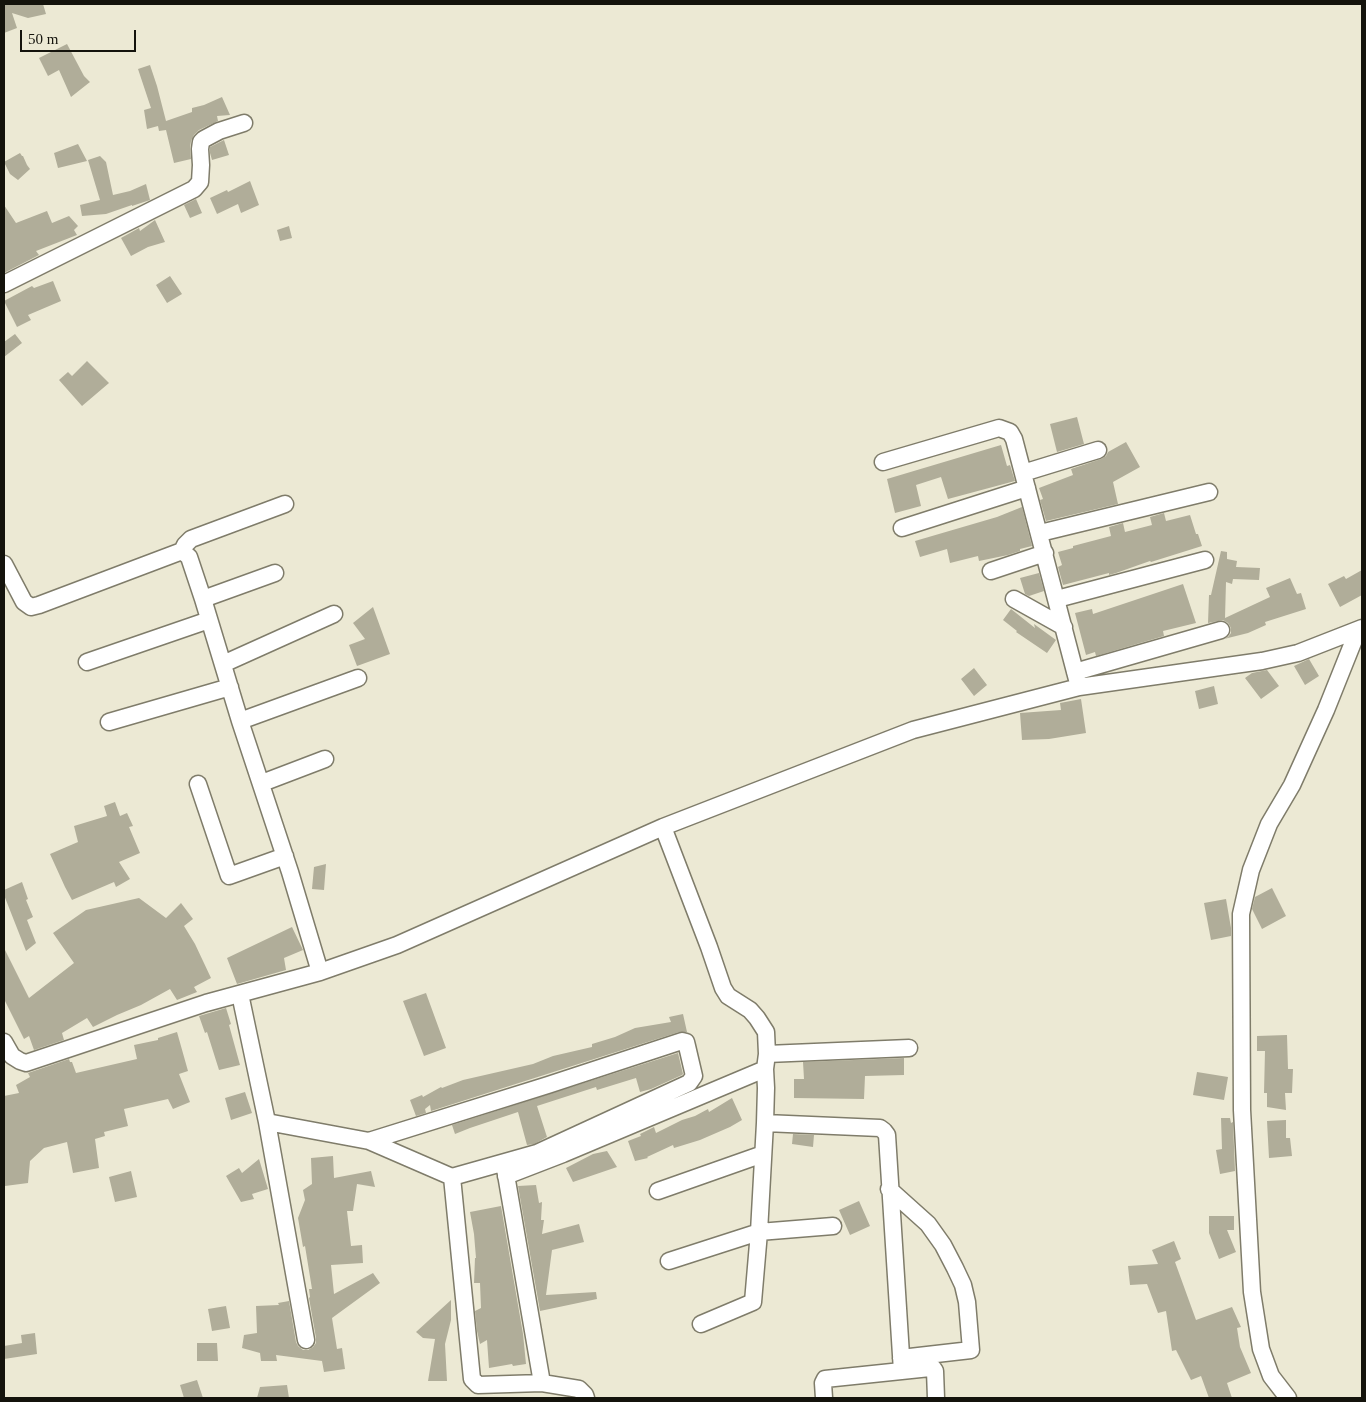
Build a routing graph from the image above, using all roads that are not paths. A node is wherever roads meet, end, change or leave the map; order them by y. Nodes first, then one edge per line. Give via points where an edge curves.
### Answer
1 (244, 123) dead end
2 (4, 284) edge
3 (1098, 450) dead end
4 (883, 462) dead end
5 (1025, 481) junction
6 (1209, 492) dead end
7 (285, 504) dead end
8 (902, 528) dead end
9 (1040, 533) junction
10 (182, 552) junction
11 (1045, 553) junction
12 (1205, 560) dead end
13 (4, 564) edge
14 (991, 570) dead end
15 (275, 572) dead end
16 (1057, 598) junction
17 (203, 599) junction
18 (1014, 599) dead end
19 (334, 614) dead end
20 (209, 620) junction
21 (1064, 627) junction
22 (1360, 629) edge
23 (1221, 630) dead end
24 (87, 662) dead end
25 (223, 664) junction
26 (358, 678) dead end
27 (1077, 679) junction
28 (230, 687) junction
29 (240, 721) junction
30 (108, 722) dead end
31 (325, 759) dead end
32 (262, 783) junction
33 (198, 784) dead end
34 (663, 827) junction
35 (285, 856) junction
36 (320, 972) junction
37 (240, 994) junction
38 (4, 1042) edge
39 (910, 1048) dead end
40 (766, 1062) junction
41 (267, 1122) junction
42 (765, 1123) junction
43 (368, 1141) junction
44 (763, 1154) junction
45 (505, 1170) junction
46 (452, 1177) junction
47 (889, 1189) junction
48 (658, 1191) dead end
49 (833, 1226) dead end
50 (759, 1232) junction
51 (669, 1261) dead end
52 (701, 1324) dead end
53 (306, 1340) dead end
54 (902, 1364) junction
55 (542, 1383) junction
56 (586, 1398) edge
57 (824, 1398) edge
58 (936, 1398) edge
59 (1288, 1398) edge

1 - 2 street via 219,131 201,142 200,182 194,189
3 - 5 street
4 - 5 street via 999,428 1010,432 1014,439
5 - 8 street
5 - 9 street
6 - 9 street
7 - 10 street via 191,539
9 - 11 street
10 - 13 street via 31,607 24,602
10 - 17 street via 189,557
11 - 14 street
11 - 16 street
12 - 16 street
15 - 17 street
16 - 21 street
17 - 20 street
18 - 21 street
19 - 25 street
20 - 24 street
20 - 25 street
21 - 27 street
22 - 27 street via 1298,653 1262,661
22 - 59 street via 1300,769 1269,824 1251,870 1241,914 1242,1110 1252,1292 1261,1349 1271,1376
23 - 27 street
25 - 28 street
26 - 29 street
27 - 34 street via 914,730
28 - 29 street
28 - 30 street
29 - 32 street
31 - 32 street
32 - 35 street
33 - 35 street via 229,876
34 - 36 street via 397,945
34 - 40 street via 723,988 763,1025
35 - 36 street
36 - 37 street
37 - 38 street via 26,1063 12,1056
37 - 41 street
39 - 40 street
40 - 42 street
40 - 45 street via 563,1154
41 - 43 street
41 - 53 street
42 - 44 street
42 - 47 street via 880,1128 886,1135
43 - 45 street via 686,1042 694,1076 689,1083
43 - 46 street
44 - 48 street
44 - 50 street
45 - 46 street
45 - 55 street
46 - 55 street via 472,1379 478,1385
47 - 54 street
47 - 54 street via 928,1224 943,1245 963,1286 971,1350
49 - 50 street
50 - 51 street
50 - 52 street via 753,1302
54 - 57 street via 825,1379 822,1386
54 - 58 street via 933,1368
55 - 56 street via 579,1389

